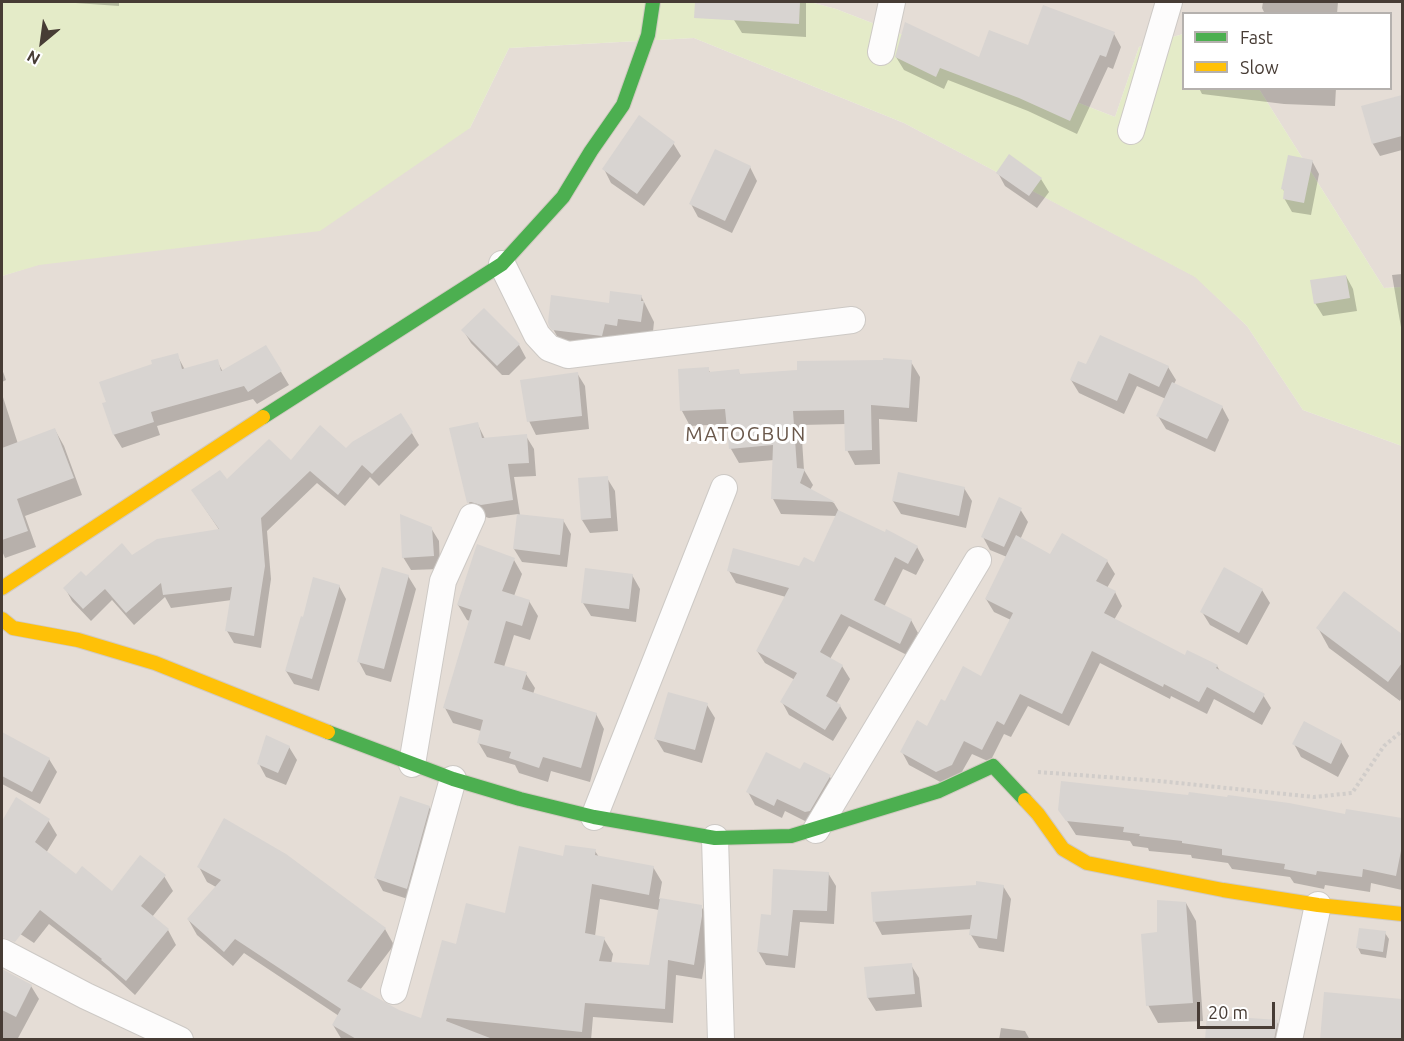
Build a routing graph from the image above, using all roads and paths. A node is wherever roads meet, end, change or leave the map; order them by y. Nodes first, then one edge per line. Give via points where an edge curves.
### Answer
1 (653, 2) edge
2 (892, 2) edge
3 (1169, 2) edge
4 (880, 52) dead end
5 (1131, 131) dead end
6 (502, 264) junction
7 (852, 320) dead end
8 (724, 488) dead end
9 (472, 517) dead end
10 (978, 560) dead end
11 (2, 588) edge
12 (2, 619) edge
13 (1402, 731) edge
14 (412, 764) junction
15 (1033, 771) dead end
16 (453, 779) junction
17 (594, 817) junction
18 (816, 830) junction
19 (715, 838) junction
20 (1318, 905) junction
21 (1402, 914) edge
22 (2, 952) edge
23 (394, 991) dead end
24 (180, 1040) edge
25 (721, 1040) edge
26 (1289, 1040) edge

1 - 6 street via 648,35 623,105 563,197
2 - 4 street
3 - 5 street
6 - 7 street via 537,335 549,348 568,355
6 - 11 street
8 - 17 street
9 - 14 street via 443,581
10 - 18 street
12 - 14 street via 13,628 78,640 155,663
13 - 15 path via 1384,746 1352,793 1314,797
14 - 16 street
16 - 17 street
16 - 23 street
17 - 19 street
18 - 19 street via 791,836
18 - 20 street via 939,791 993,766 1038,814 1063,849 1087,863
19 - 25 street
20 - 21 street
20 - 26 street
22 - 24 street

